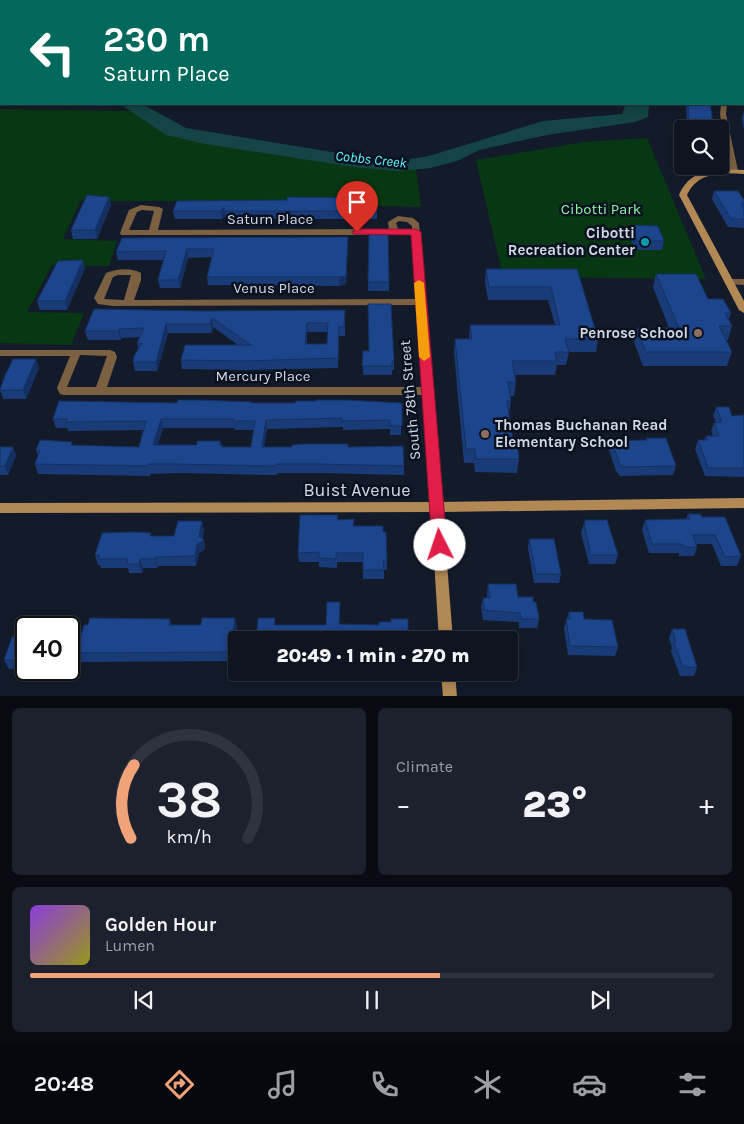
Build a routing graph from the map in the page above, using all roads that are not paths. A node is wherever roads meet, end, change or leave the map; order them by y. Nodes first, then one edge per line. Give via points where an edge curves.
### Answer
1 (724, 105) edge
2 (734, 171) junction
3 (744, 172) edge
4 (394, 232) junction
5 (416, 232) junction
6 (153, 233) junction
7 (729, 282) junction
8 (744, 282) edge
9 (420, 302) junction
10 (128, 303) junction
11 (744, 310) edge
12 (76, 352) junction
13 (0, 353) edge
14 (100, 391) junction
15 (427, 391) junction
16 (744, 504) edge
17 (437, 507) junction
18 (0, 508) edge
19 (445, 631) edge
20 (449, 681) edge
21 (450, 696) edge

1 - 2 street
2 - 3 street
2 - 7 street via 704,174 693,180 683,195
4 - 5 street, Saturn Place
4 - 5 street via 392,222 403,218 414,222
4 - 6 street, Saturn Place
5 - 9 street, South 78th Street
6 - 6 street, Saturn Place via 124,233 133,210 146,207 160,210
7 - 8 street
7 - 11 street
9 - 10 street, Venus Place
9 - 15 street, South 78th Street
10 - 10 street, Venus Place via 136,273 109,274 100,300
12 - 13 street
12 - 14 street via 111,354
12 - 14 street, Mercury Place via 62,388 64,391
14 - 15 street, Mercury Place
15 - 17 street, South 78th Street
16 - 17 street, Buist Avenue
17 - 18 street, Buist Avenue
17 - 19 street, South 78th Street
20 - 21 street

